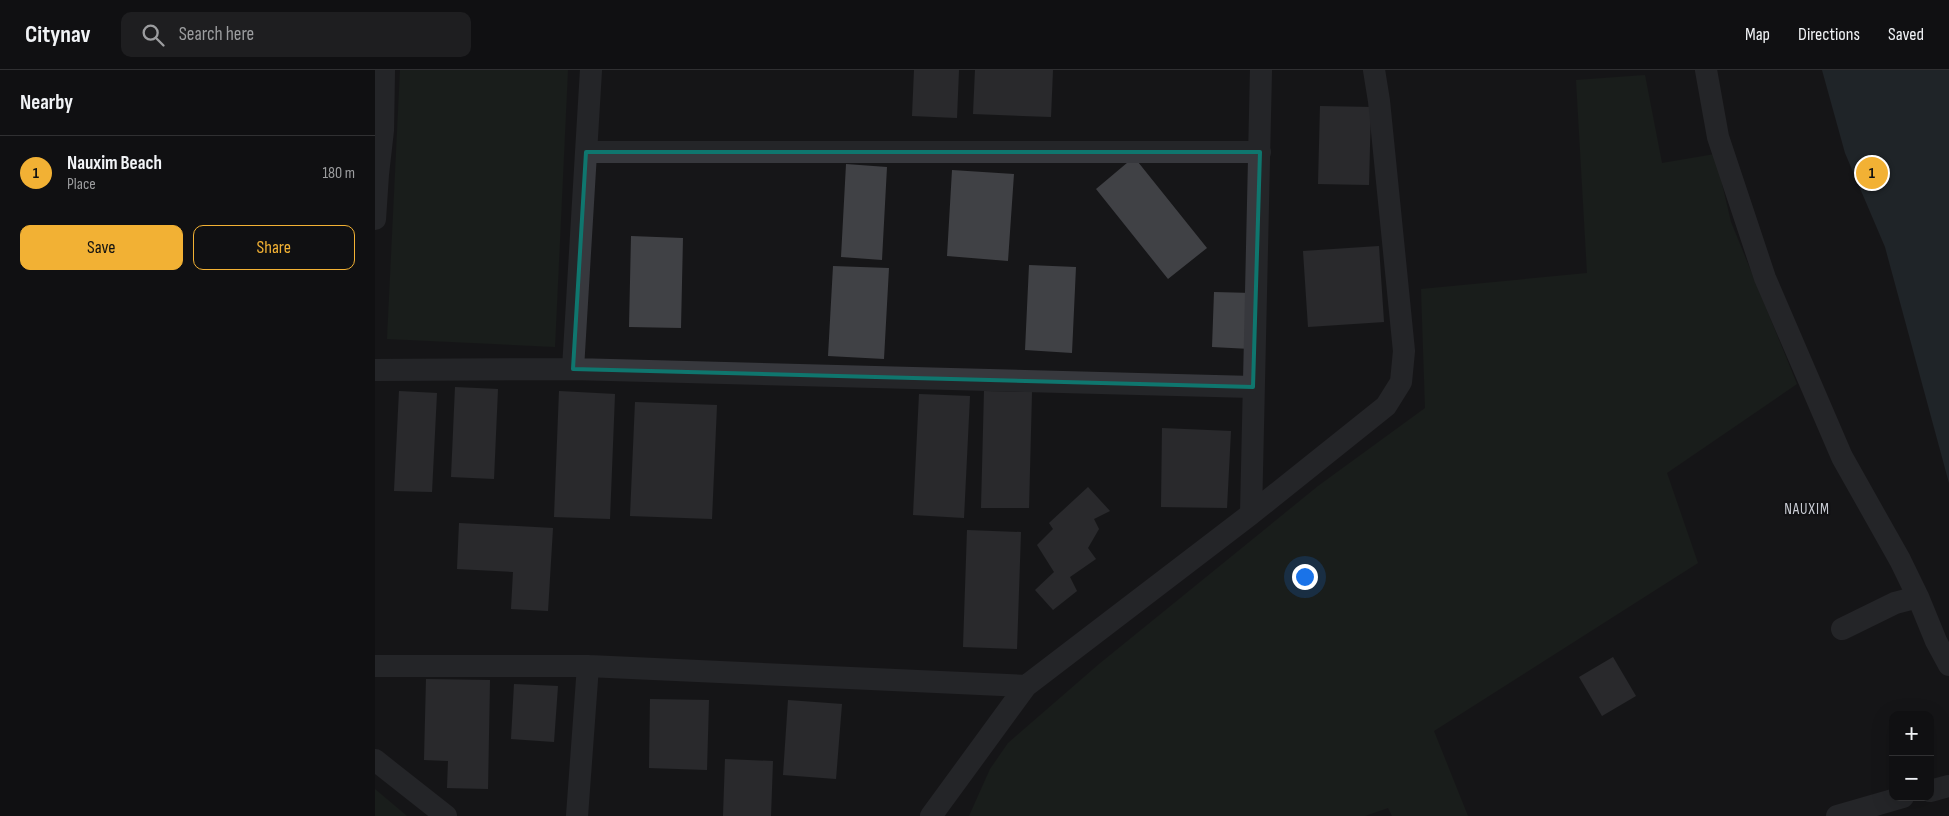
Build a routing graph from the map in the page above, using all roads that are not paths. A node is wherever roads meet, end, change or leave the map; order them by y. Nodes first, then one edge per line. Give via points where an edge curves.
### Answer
1 (384, 70) edge
2 (591, 70) edge
3 (1261, 70) edge
4 (1374, 70) edge
5 (1706, 70) edge
6 (379, 130) edge
7 (586, 152) junction
8 (1260, 152) junction
9 (376, 173) edge
10 (375, 219) edge
11 (573, 369) junction
12 (375, 370) edge
13 (1253, 387) junction
14 (1251, 514) junction
15 (1918, 597) junction
16 (1842, 629) dead end
17 (1949, 665) edge
18 (375, 666) edge
19 (587, 666) junction
20 (1026, 686) junction
21 (375, 760) edge
22 (1949, 786) edge
23 (1934, 790) edge
24 (1889, 801) edge
25 (446, 816) edge
26 (577, 816) edge
27 (931, 816) edge
28 (1837, 816) edge

1 - 6 street
2 - 7 street
3 - 8 street
4 - 14 street via 1404,351 1401,382 1386,406
5 - 15 street via 1718,138 1765,278 1842,457
6 - 9 street
7 - 8 street
7 - 11 street
8 - 13 street
9 - 10 street
11 - 12 street
11 - 13 street
13 - 14 street
14 - 20 street
15 - 16 street via 1895,603
15 - 17 street
18 - 19 street
19 - 20 street
19 - 26 street
20 - 27 street
21 - 25 street
22 - 23 street
24 - 28 street

